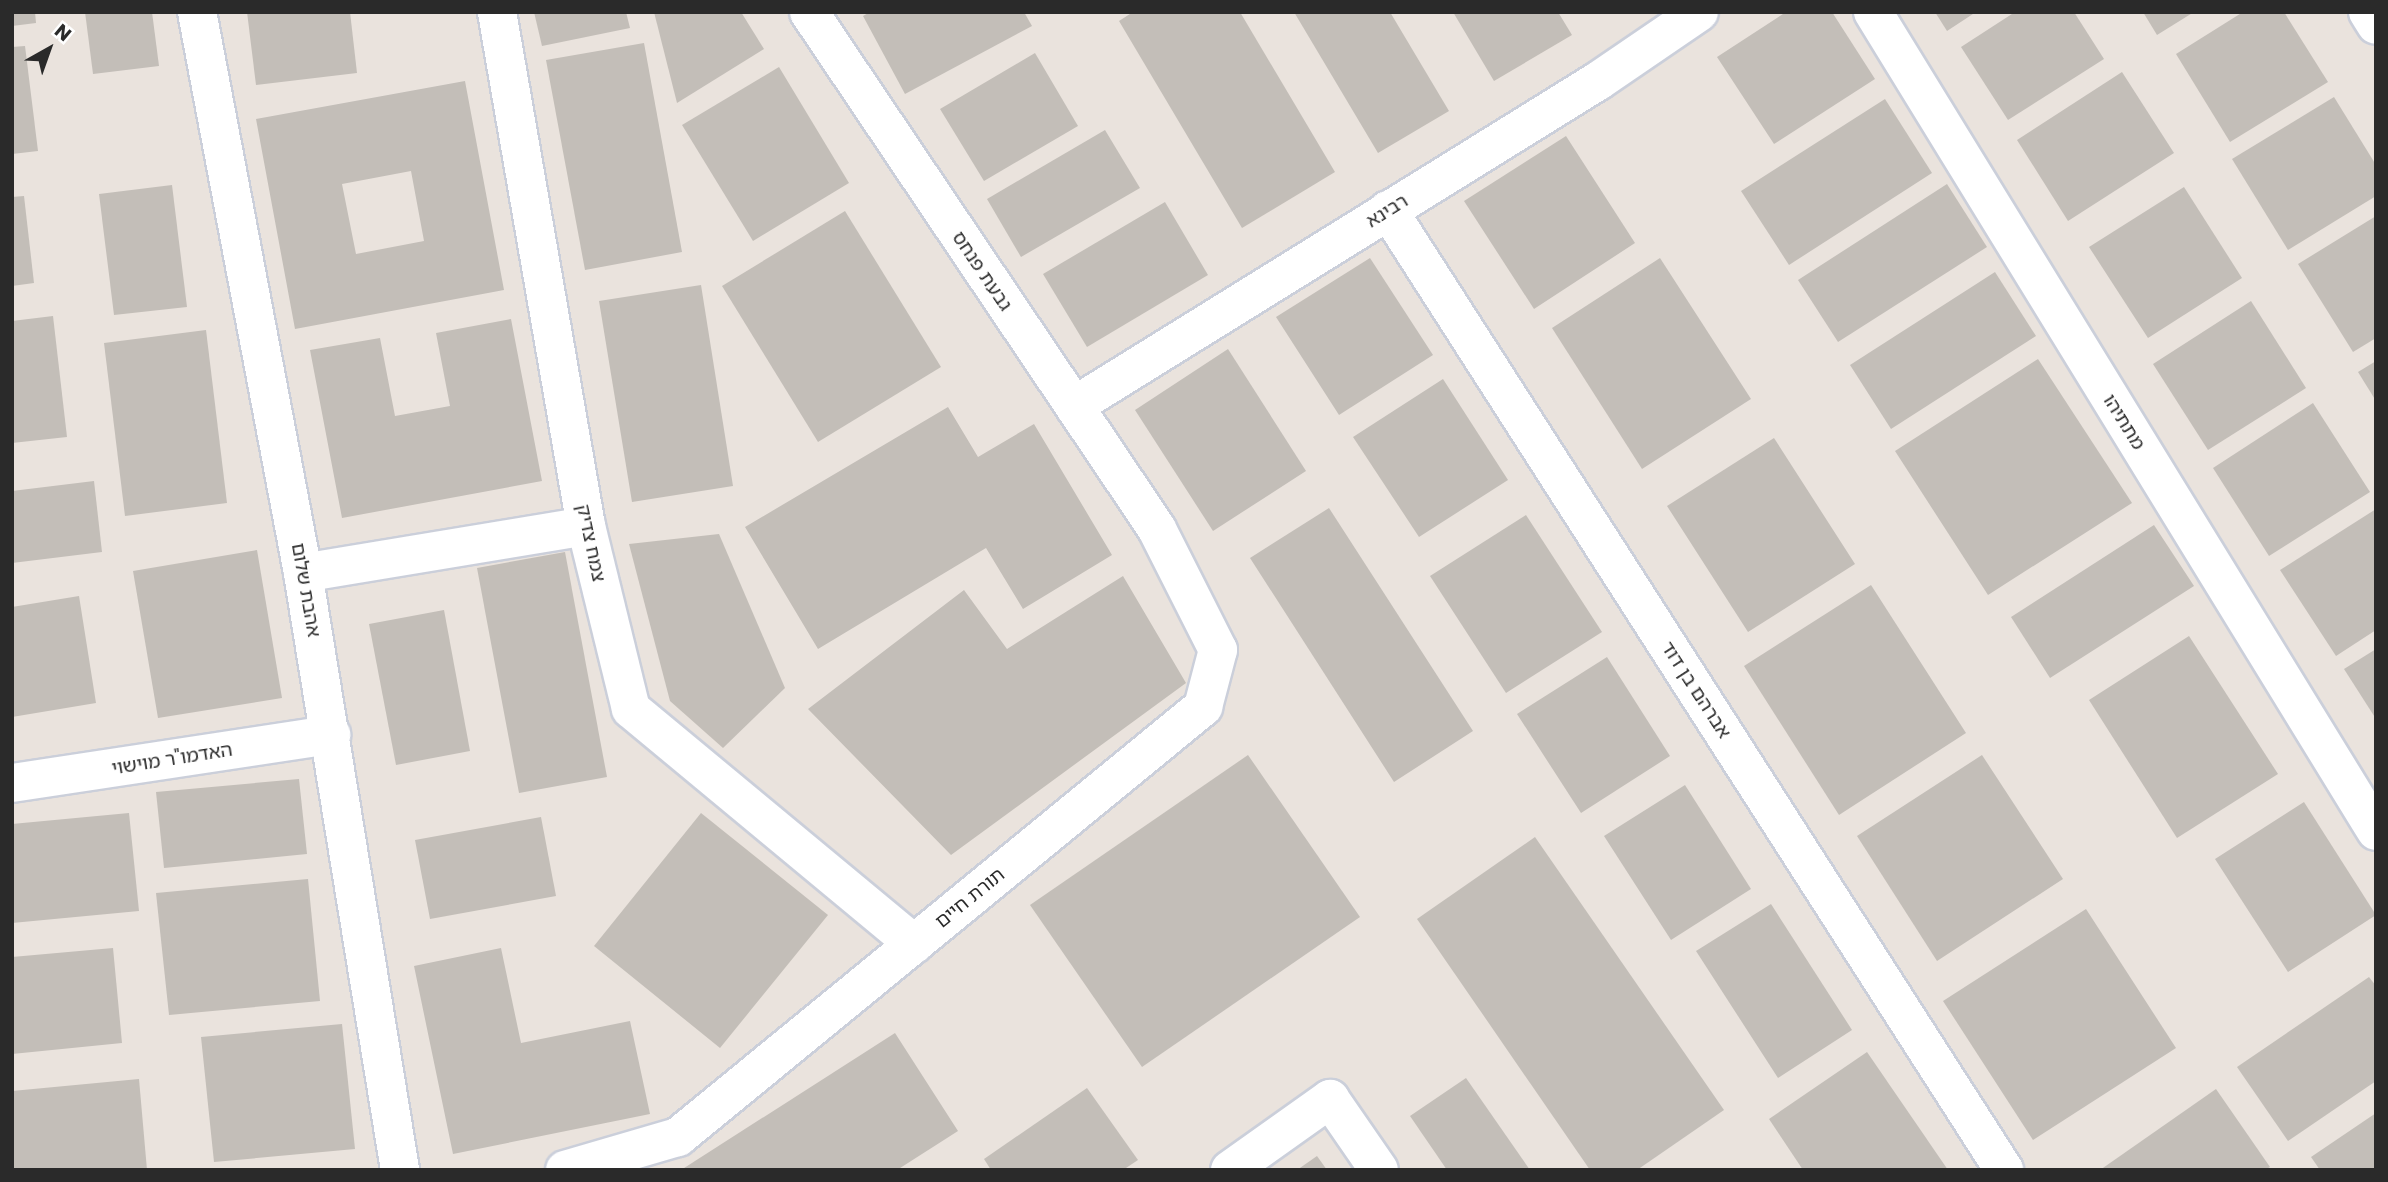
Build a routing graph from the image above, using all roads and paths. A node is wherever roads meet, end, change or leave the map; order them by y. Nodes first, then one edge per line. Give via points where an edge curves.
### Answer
1 (197, 12) edge
2 (497, 12) edge
3 (809, 12) edge
4 (1699, 12) edge
5 (1873, 12) edge
6 (2368, 12) edge
7 (2376, 25) edge
8 (1388, 211) junction
9 (1074, 406) junction
10 (586, 526) junction
11 (1157, 529) joint
12 (303, 573) junction
13 (331, 735) junction
14 (12, 783) edge
15 (2376, 831) edge
16 (914, 944) junction
17 (400, 1170) edge
18 (565, 1170) edge
19 (1230, 1170) edge
20 (1378, 1170) edge
21 (2004, 1170) edge

1 - 12 street, אהבת שלום
2 - 10 street, צמח צדיק
3 - 9 street, גבעת פנחס
4 - 8 street, רבינא via 1598,81
5 - 15 street, מתתיהו
6 - 7 street
8 - 9 street, רבינא
8 - 21 street, אברהם בן דוד
9 - 11 street, גבעת פנחס
10 - 12 street
10 - 16 street, צמח צדיק via 631,709
11 - 16 street, תורת חיים via 1218,650 1203,707
12 - 13 street, אהבת שלום
13 - 14 street, האדמו"ר מוישוי
13 - 17 street, אהבת שלום
16 - 18 street, תורת חיים via 678,1137
19 - 20 street via 1329,1099

